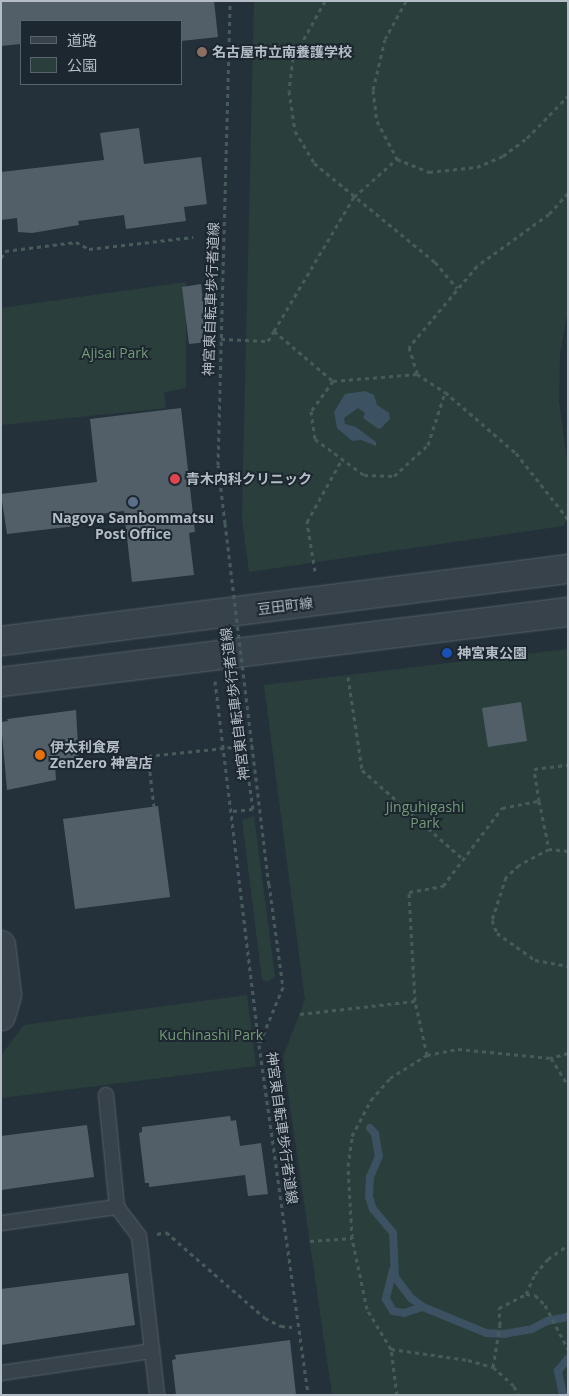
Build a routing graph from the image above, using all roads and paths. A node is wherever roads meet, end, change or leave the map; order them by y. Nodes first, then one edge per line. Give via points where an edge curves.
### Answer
1 (230, 1) edge
2 (325, 1) edge
3 (406, 1) edge
4 (568, 96) edge
5 (398, 159) junction
6 (568, 193) edge
7 (354, 196) junction
8 (193, 237) dead end
9 (1, 258) edge
10 (457, 288) junction
11 (274, 332) junction
12 (221, 339) junction
13 (417, 374) junction
14 (333, 381) junction
15 (445, 392) junction
16 (342, 459) junction
17 (568, 519) edge
18 (568, 569) edge
19 (315, 571) dead end
20 (568, 612) edge
21 (1, 641) edge
22 (212, 656) junction
23 (348, 677) dead end
24 (1, 682) edge
25 (252, 745) junction
26 (244, 746) junction
27 (568, 764) edge
28 (539, 801) junction
29 (154, 807) dead end
30 (233, 811) junction
31 (549, 849) junction
32 (568, 851) edge
33 (464, 860) junction
34 (1, 945) edge
35 (568, 966) edge
36 (415, 1001) junction
37 (300, 1014) dead end
38 (1, 1016) edge
39 (259, 1045) junction
40 (568, 1053) edge
41 (427, 1055) junction
42 (551, 1058) junction
43 (568, 1084) edge
44 (106, 1095) dead end
45 (117, 1207) junction
46 (1, 1223) edge
47 (139, 1236) junction
48 (352, 1238) junction
49 (310, 1241) dead end
50 (568, 1245) edge
51 (526, 1294) junction
52 (292, 1327) dead end
53 (568, 1349) edge
54 (391, 1350) junction
55 (152, 1351) junction
56 (493, 1367) junction
57 (1, 1373) edge
58 (157, 1395) edge
59 (308, 1395) edge
60 (396, 1395) edge
61 (518, 1395) edge

1 - 12 path, 神宮東自転車歩行者道線
2 - 7 path via 293,58 289,91 295,131 314,163
3 - 5 path via 385,39 374,72 373,90 377,121
4 - 5 path via 528,138 503,156 477,167 429,172
5 - 7 path
6 - 10 path via 549,214 477,266
7 - 10 path via 435,262
7 - 11 path
8 - 9 path via 88,249 76,242 5,251
10 - 13 path via 409,348
11 - 12 path via 268,341
11 - 14 path
12 - 25 path, 神宮東自転車歩行者道線, bridge via 218,465
13 - 14 path
13 - 15 path
14 - 16 path via 311,411 314,439
15 - 16 path via 428,445 394,476 364,474
15 - 17 path via 516,453
16 - 19 path via 306,522
18 - 21 street, 豆田町線
20 - 22 street
22 - 24 street
22 - 30 path
23 - 33 path via 362,770
25 - 26 path, bridge
25 - 39 path, 神宮東自転車歩行者道線, bridge via 283,987
26 - 29 path, bridge via 148,756
26 - 30 path via 253,809
27 - 28 path via 534,769
28 - 31 path
28 - 33 path via 502,808
30 - 39 path
31 - 32 path
31 - 35 path via 519,865 506,878 492,920 497,933 535,960
33 - 36 path via 443,886 409,892
34 - 38 street via 7,995
36 - 37 path
36 - 41 path
39 - 59 path, 神宮東自転車歩行者道線
40 - 42 path
41 - 42 path via 458,1049
41 - 48 path via 390,1078 371,1100 352,1136 348,1166
42 - 43 path
44 - 45 lane
45 - 46 lane
45 - 47 lane
47 - 52 path via 166,1232 265,1318 281,1326
47 - 55 lane
48 - 49 path
48 - 54 path via 367,1309
50 - 51 path via 548,1259 535,1274
51 - 53 path via 535,1295
51 - 56 path via 499,1308 500,1325
54 - 56 path via 468,1360
54 - 60 path
55 - 57 lane
55 - 58 lane
56 - 61 path via 514,1386

